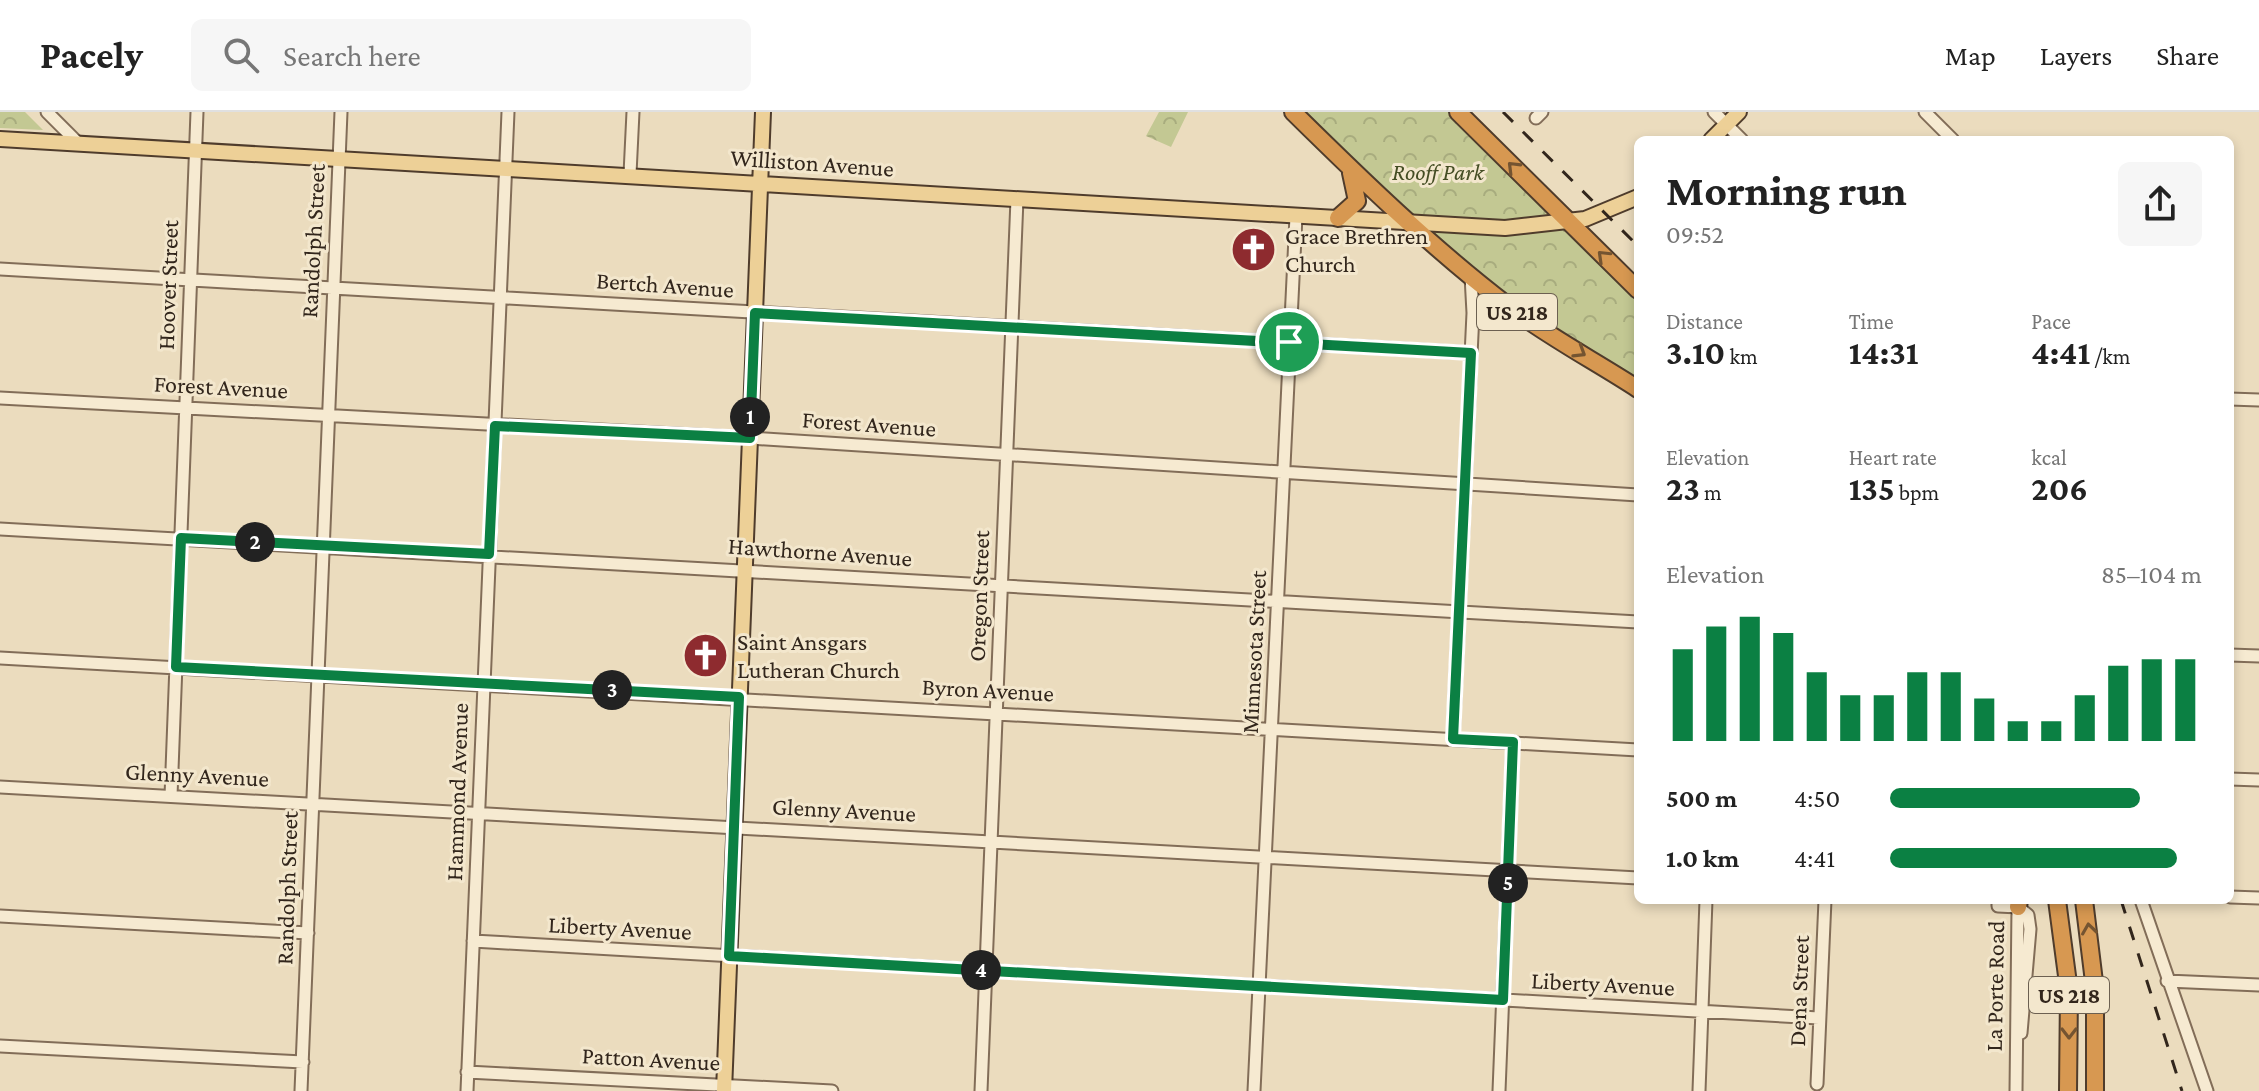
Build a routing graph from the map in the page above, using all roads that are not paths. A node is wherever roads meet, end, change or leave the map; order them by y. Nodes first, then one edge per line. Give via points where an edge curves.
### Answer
1 (47, 112) edge
2 (197, 112) edge
3 (341, 112) edge
4 (508, 112) edge
5 (633, 112) edge
6 (763, 112) edge
7 (1293, 112) edge
8 (1458, 112) edge
9 (1714, 112) edge
10 (1739, 112) edge
11 (1925, 112) edge
12 (1726, 124) junction
13 (1715, 136) edge
14 (1738, 136) edge
15 (1949, 136) edge
16 (0, 139) edge
17 (78, 143) junction
18 (195, 149) junction
19 (339, 157) junction
20 (505, 168) junction
21 (1349, 168) junction
22 (630, 174) junction
23 (759, 182) junction
24 (1017, 199) junction
25 (1634, 199) edge
26 (1296, 216) junction
27 (1338, 218) junction
28 (1405, 222) junction
29 (1569, 222) junction
30 (0, 269) edge
31 (1471, 276) junction
32 (191, 280) junction
33 (1634, 286) edge
34 (333, 287) junction
35 (1493, 294) junction
36 (500, 295) junction
37 (755, 313) junction
38 (1473, 313) junction
39 (1012, 326) junction
40 (1289, 342) junction
41 (1471, 353) junction
42 (1634, 386) edge
43 (0, 398) edge
44 (2234, 399) edge
45 (2259, 400) edge
46 (186, 407) junction
47 (327, 415) junction
48 (495, 426) junction
49 (750, 438) junction
50 (1007, 455) junction
51 (1284, 471) junction
52 (1465, 482) junction
53 (1634, 495) edge
54 (0, 529) edge
55 (181, 538) junction
56 (321, 545) junction
57 (489, 554) junction
58 (743, 569) junction
59 (1002, 585) junction
60 (1279, 600) junction
61 (1459, 611) junction
62 (1634, 622) edge
63 (2234, 655) edge
64 (2259, 656) edge
65 (0, 658) edge
66 (176, 667) junction
67 (317, 673) junction
68 (484, 684) junction
69 (739, 697) junction
70 (996, 713) junction
71 (1272, 729) junction
72 (1453, 739) junction
73 (1513, 742) junction
74 (1634, 750) edge
75 (2234, 779) edge
76 (2259, 780) edge
77 (0, 787) edge
78 (171, 796) junction
79 (313, 803) junction
80 (478, 811) junction
81 (735, 826) junction
82 (991, 841) junction
83 (1267, 857) junction
84 (1508, 871) junction
85 (1634, 878) edge
86 (2234, 897) edge
87 (2259, 898) edge
88 (1706, 904) edge
89 (1825, 904) edge
90 (1998, 904) edge
91 (2018, 904) edge
92 (2058, 904) edge
93 (2084, 904) edge
94 (2142, 904) edge
95 (0, 916) edge
96 (308, 933) junction
97 (473, 941) junction
98 (729, 956) junction
99 (986, 970) junction
100 (2167, 981) junction
101 (2259, 985) edge
102 (1262, 987) junction
103 (1503, 1000) junction
104 (1702, 1011) junction
105 (1819, 1018) junction
106 (0, 1046) edge
107 (303, 1062) junction
108 (467, 1072) junction
109 (1817, 1084) dead end
110 (724, 1088) edge
111 (301, 1091) edge
112 (467, 1091) edge
113 (832, 1091) edge
114 (981, 1091) edge
115 (1254, 1091) edge
116 (1499, 1091) edge
117 (1699, 1091) edge
118 (2016, 1091) edge
119 (2068, 1091) edge
120 (2095, 1091) edge
121 (2207, 1091) edge

1 - 17 street
2 - 18 street, Hoover Street
3 - 19 street, Randolph Street
4 - 20 street, Hammond Avenue
5 - 22 street
6 - 23 main road
7 - 21 highway, US 218
29 -> 8 highway
9 - 12 street
10 - 12 main road
11 - 15 street
12 - 13 main road
12 - 14 street
16 - 17 main road, Williston Avenue
17 - 18 main road, Williston Avenue
18 - 19 main road, Williston Avenue
18 - 32 street, Hoover Street
19 - 20 main road, Williston Avenue
19 - 34 street, Randolph Street
20 - 22 main road, Williston Avenue
20 - 36 street, Hammond Avenue
21 - 27 highway via 1357,199
21 - 28 highway, US 218
22 - 23 main road, Williston Avenue
23 - 24 main road, Williston Avenue
23 - 37 main road
24 - 26 main road, Williston Avenue
24 - 39 street, Oregon Street
25 - 29 main road, Williston Avenue
26 - 27 main road, Williston Avenue
26 - 40 street, Minnesota Street
27 - 28 main road, Williston Avenue
28 - 29 main road, Williston Avenue via 1505,228
28 - 31 highway, US 218
33 -> 29 highway
30 - 32 street, Bertch Avenue
31 - 35 highway, US 218
31 - 38 street
32 - 34 street, Bertch Avenue
32 - 46 street, Hoover Street
34 - 36 street, Bertch Avenue
34 - 47 street, Randolph Street
35 - 38 street
35 -> 42 highway, US 218
36 - 37 street, Bertch Avenue
36 - 48 street, Hammond Avenue
37 - 39 street, Bertch Avenue
37 - 49 main road
38 - 41 street
39 - 40 street, Bertch Avenue
39 - 50 street, Oregon Street
40 - 41 street, Bertch Avenue
40 - 51 street, Minnesota Street
41 - 52 street
43 - 46 street, Forest Avenue
44 - 45 street
46 - 47 street, Forest Avenue
46 - 55 street, Hoover Street
47 - 48 street, Forest Avenue
47 - 56 street, Randolph Street
48 - 49 street, Forest Avenue
48 - 57 street, Hammond Avenue
49 - 50 street, Forest Avenue
49 - 58 main road
50 - 51 street, Forest Avenue
50 - 59 street, Oregon Street
51 - 52 street, Forest Avenue
51 - 60 street, Minnesota Street
52 - 53 street, Forest Avenue
52 - 61 street
54 - 55 street, Hawthorne Avenue
55 - 56 street, Hawthorne Avenue
55 - 66 street, Hoover Street
56 - 57 street, Hawthorne Avenue
56 - 67 street, Randolph Street
57 - 58 street, Hawthorne Avenue
57 - 68 street, Hammond Avenue
58 - 59 street, Hawthorne Avenue
58 - 69 main road
59 - 60 street, Hawthorne Avenue
59 - 70 street, Oregon Street
60 - 61 street, Hawthorne Avenue
60 - 71 street, Minnesota Street
61 - 62 street, Hawthorne Avenue
61 - 72 street
63 - 64 street
65 - 66 street, Byron Avenue
66 - 67 street, Byron Avenue
66 - 78 street, Hoover Street
67 - 68 street, Byron Avenue
67 - 79 street, Randolph Street
68 - 69 street, Byron Avenue
68 - 80 street, Hammond Avenue
69 - 70 street, Byron Avenue
69 - 81 main road
70 - 71 street, Byron Avenue
70 - 82 street, Oregon Street
71 - 72 street, Byron Avenue
71 - 83 street, Minnesota Street
72 - 73 street, Byron Avenue
73 - 74 street, Byron Avenue
73 - 84 street
75 - 76 street
77 - 78 street, Glenny Avenue
78 - 79 street, Glenny Avenue
79 - 80 street, Glenny Avenue
79 - 96 street, Randolph Street
80 - 81 street, Glenny Avenue
80 - 97 street, Hammond Avenue
81 - 82 street, Glenny Avenue
81 - 98 main road
82 - 83 street, Glenny Avenue
82 - 99 street, Oregon Street
83 - 84 street, Glenny Avenue
83 - 102 street, Minnesota Street
84 - 85 street, Glenny Avenue
84 - 103 street
86 - 87 street
88 - 104 street
89 - 105 street, Dena Street
90 - 91 street, La Porte Road
91 - 118 street, La Porte Road via 2028,915 2030,929
92 -> 119 highway, US 218 via 2069,991
120 -> 93 highway, US 218 via 2095,990
94 - 100 street
95 - 96 street
96 - 107 street, Randolph Street
97 - 98 street, Liberty Avenue
97 - 108 street, Hammond Avenue
98 - 99 street, Liberty Avenue
98 - 110 main road
99 - 102 street, Liberty Avenue
99 - 114 street, Oregon Street
100 - 101 street
100 - 121 street
102 - 103 street, Liberty Avenue
102 - 115 street, Minnesota Street
103 - 104 street, Liberty Avenue
103 - 116 street
104 - 105 street, Liberty Avenue
104 - 117 street
105 - 109 street, Dena Street
106 - 107 street
107 - 111 street, Randolph Street
108 - 110 street, Patton Avenue
108 - 112 street, Hammond Avenue
110 - 113 street, Patton Avenue

